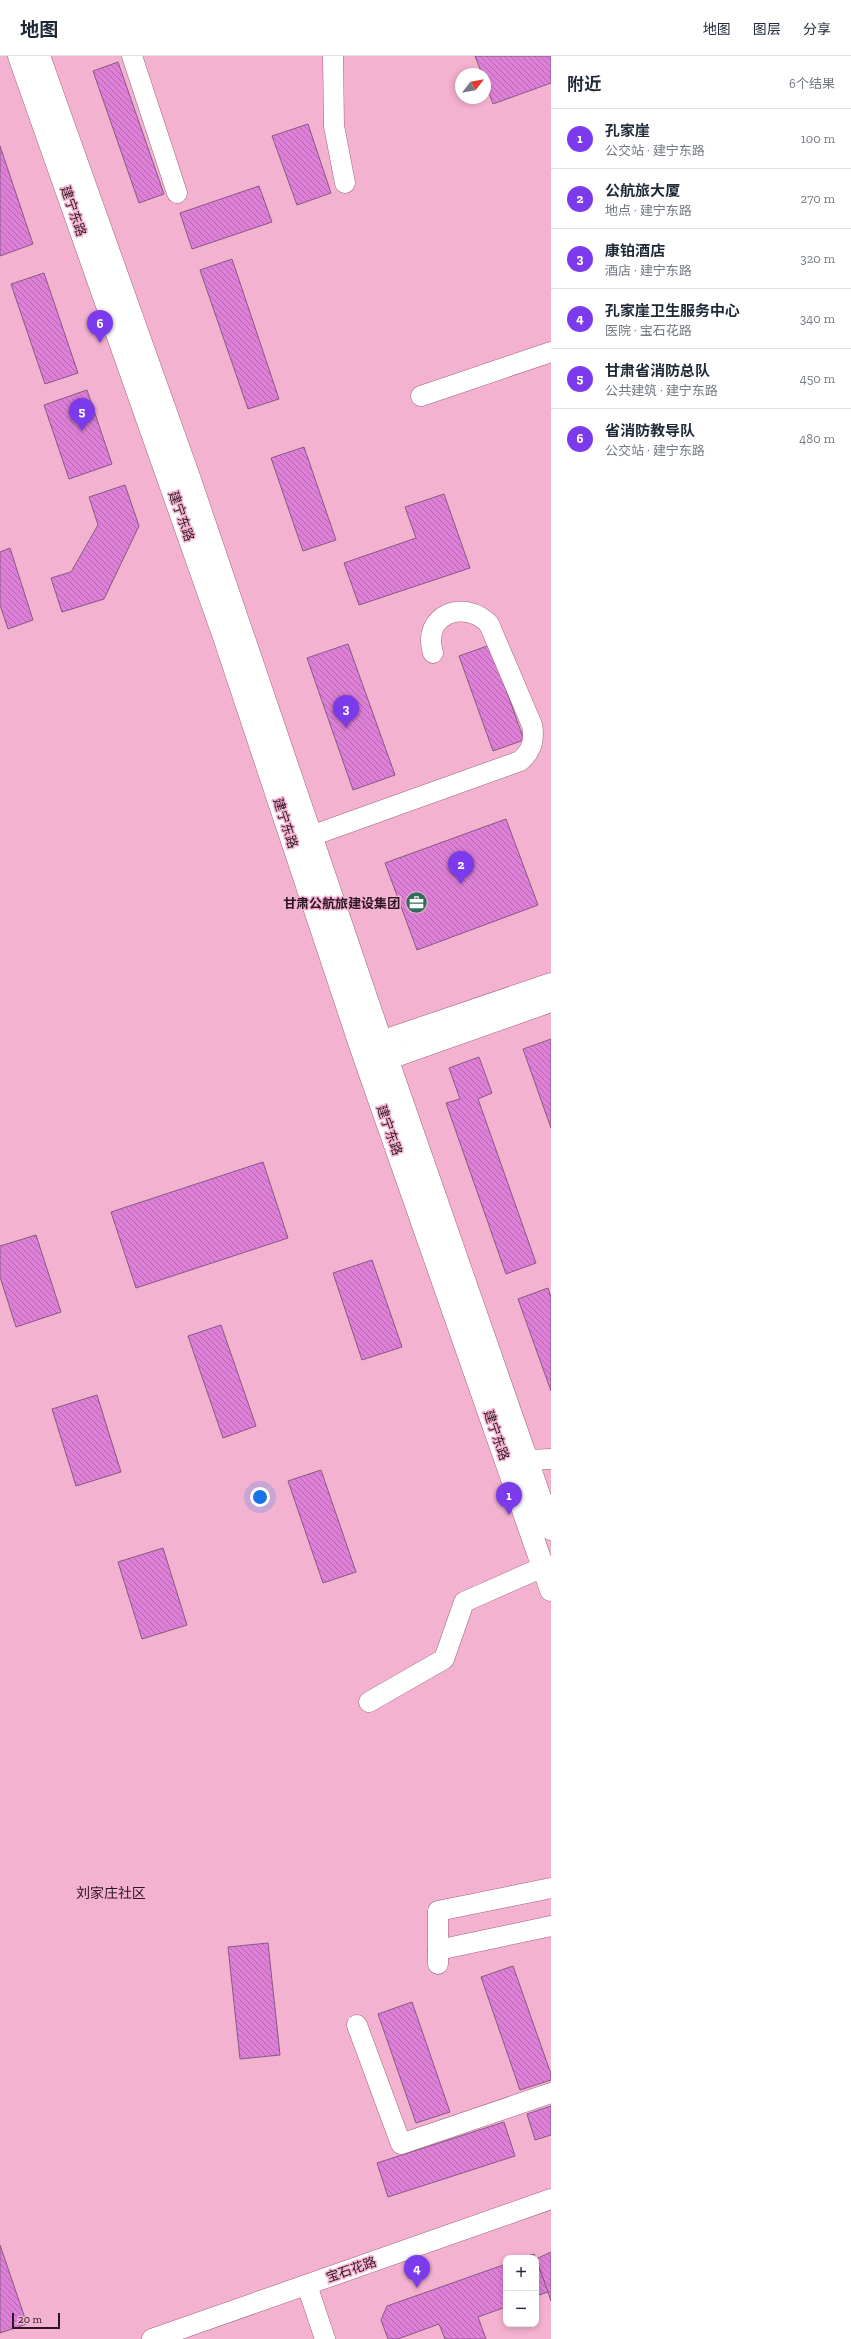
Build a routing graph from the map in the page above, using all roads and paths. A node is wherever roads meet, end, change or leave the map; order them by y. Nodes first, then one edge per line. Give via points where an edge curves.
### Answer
1 (19, 56) edge
2 (39, 56) edge
3 (132, 56) edge
4 (333, 56) edge
5 (345, 183) dead end
6 (177, 193) dead end
7 (551, 352) edge
8 (422, 396) dead end
9 (433, 653) dead end
10 (311, 836) junction
11 (551, 983) edge
12 (551, 1002) edge
13 (374, 1054) junction
14 (551, 1459) edge
15 (528, 1460) junction
16 (551, 1529) edge
17 (547, 1566) edge
18 (551, 1590) edge
19 (369, 1702) dead end
20 (551, 1888) edge
21 (551, 1926) edge
22 (357, 2025) dead end
23 (551, 2093) edge
24 (551, 2199) edge
25 (307, 2285) junction
26 (152, 2339) edge
27 (325, 2339) edge

1 - 13 main road, 建宁东路
2 - 10 main road, 建宁东路 via 189,477
3 - 6 street
4 - 5 street via 334,126
7 - 8 street
9 - 10 street via 430,640 433,628 436,621 449,614 476,614 489,624 532,725 533,741 526,756 520,761
10 - 13 main road, 建宁东路
11 - 13 street
12 - 13 street
13 - 15 main road, 建宁东路
13 - 17 main road, 建宁东路
14 - 15 street
15 - 16 main road, 建宁东路
17 - 18 main road, 建宁东路
17 - 19 street via 464,1602 444,1660
20 - 21 street via 438,1911 438,1957
22 - 23 street via 401,2144
24 - 25 street, 宝石花路
25 - 26 street, 宝石花路
25 - 27 street

